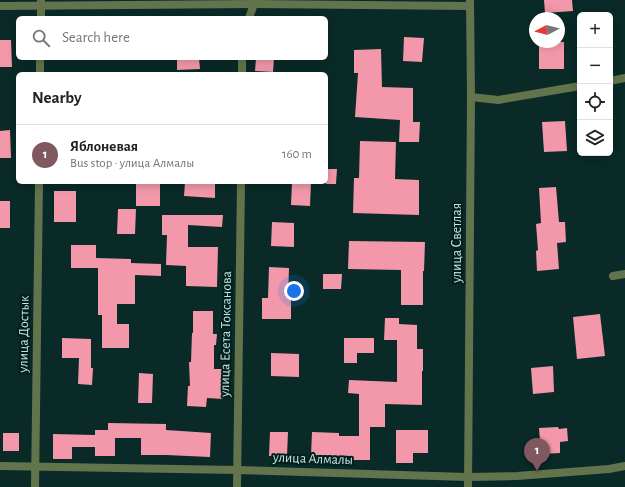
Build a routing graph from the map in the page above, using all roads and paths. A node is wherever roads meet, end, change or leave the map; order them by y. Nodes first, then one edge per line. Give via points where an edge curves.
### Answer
1 (254, 2) edge
2 (41, 3) edge
3 (470, 3) edge
4 (0, 6) edge
5 (40, 16) edge
6 (250, 16) edge
7 (40, 60) edge
8 (242, 60) edge
9 (40, 72) edge
10 (242, 72) edge
11 (625, 78) edge
12 (613, 80) edge
13 (577, 87) edge
14 (471, 97) junction
15 (39, 184) edge
16 (241, 184) edge
17 (625, 274) edge
18 (613, 276) dead end
19 (0, 466) edge
20 (36, 466) junction
21 (625, 466) edge
22 (237, 470) junction
23 (467, 477) junction
24 (35, 487) edge
25 (237, 487) edge
26 (468, 487) edge

1 - 2 street
1 - 3 street
1 - 6 street
2 - 4 street
2 - 5 street
3 - 14 street, улица Светлая
7 - 9 street
8 - 10 street
11 - 12 street
13 - 14 street via 498,100
14 - 23 street, улица Светлая
15 - 20 street, улица Достык
16 - 22 street, улица Есета Токсанова
17 - 18 street
19 - 20 street, улица Алмалы
20 - 22 street, улица Алмалы
20 - 24 street, улица Достык
21 - 23 street, улица Алмалы via 517,476
22 - 23 street, улица Алмалы
22 - 25 street, улица Есета Токсанова
23 - 26 street, улица Светлая

